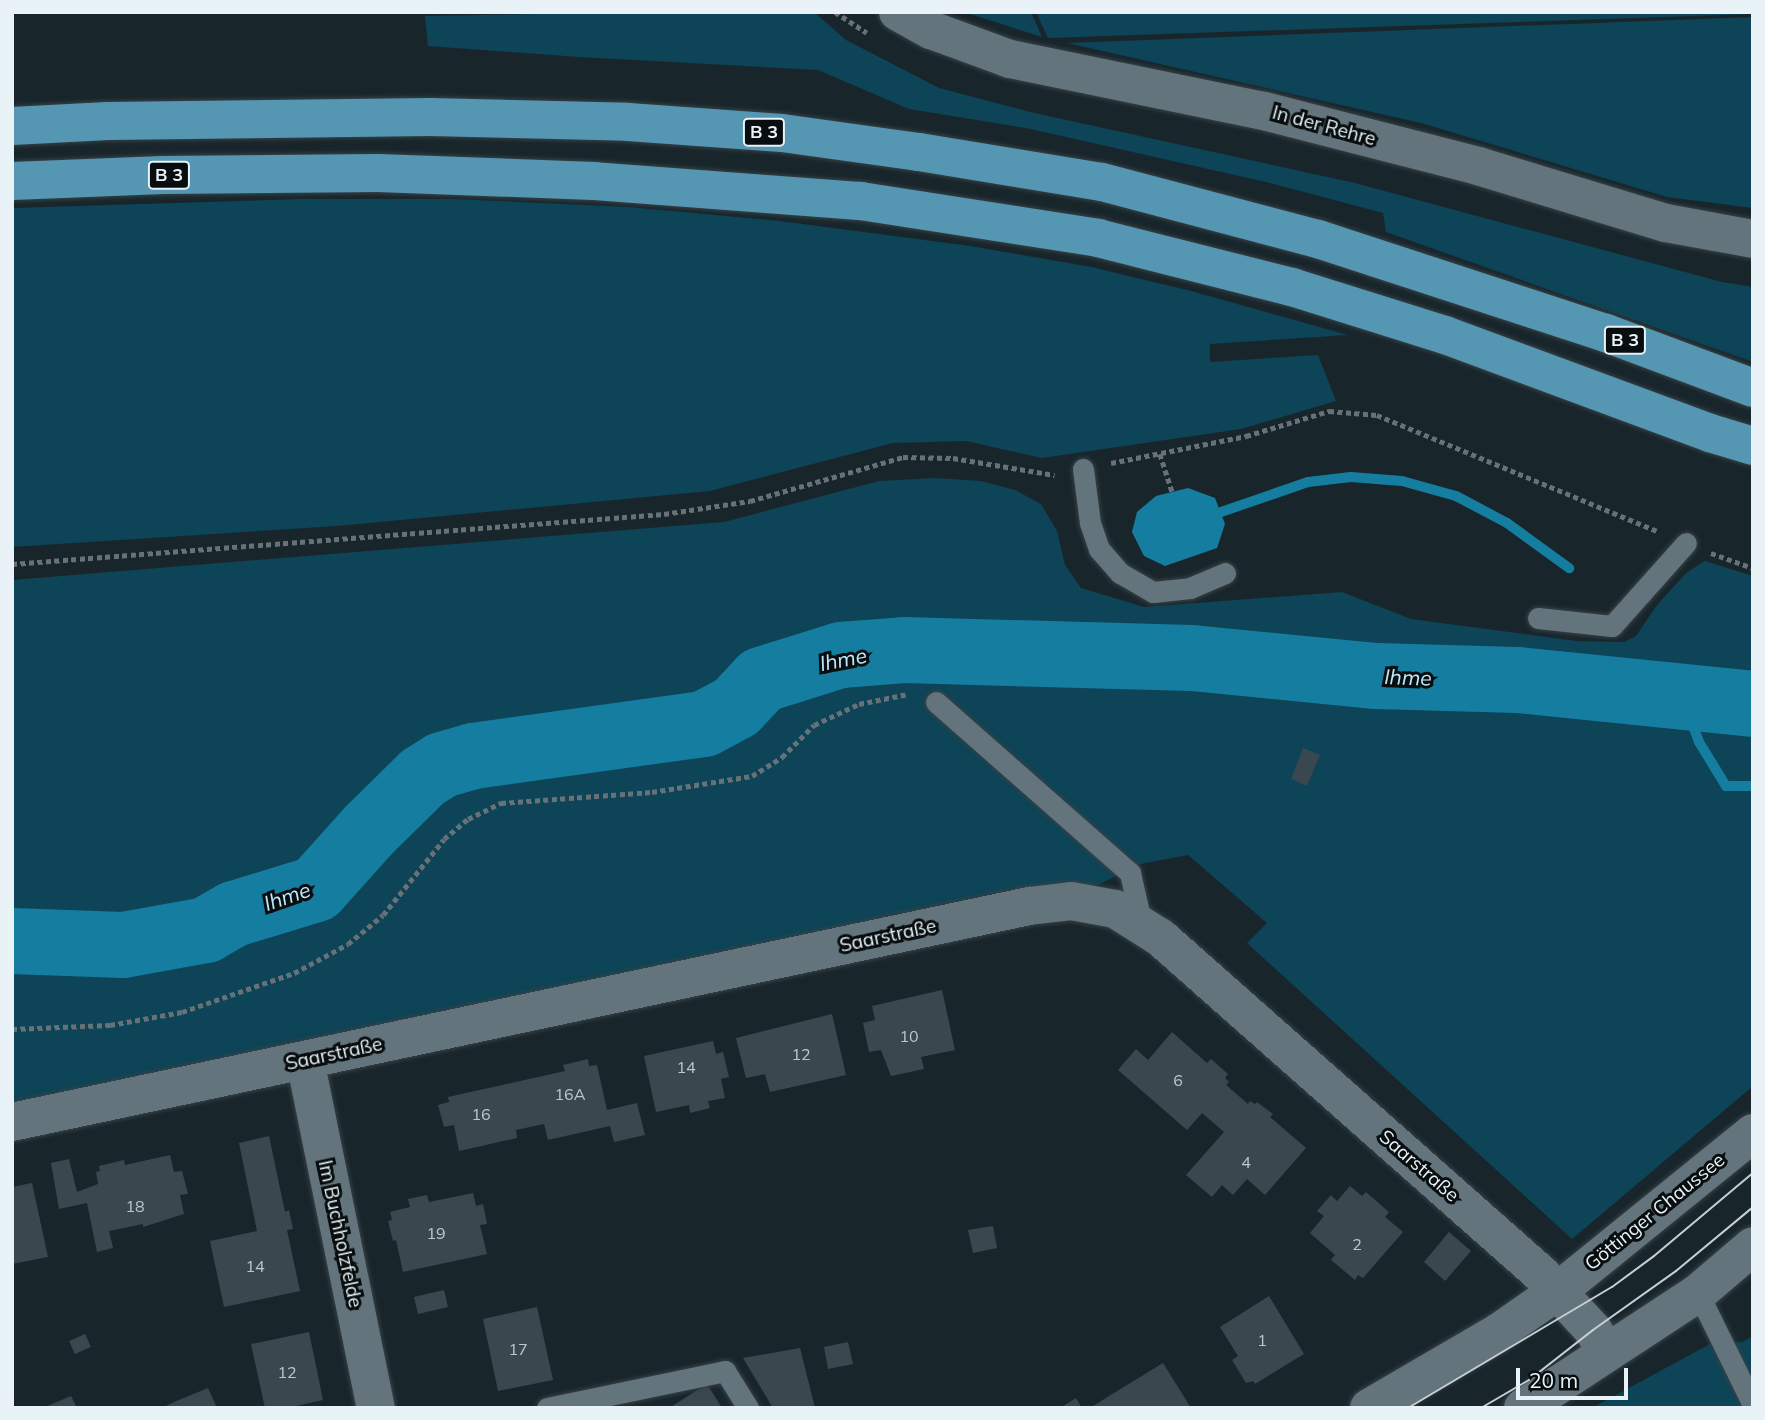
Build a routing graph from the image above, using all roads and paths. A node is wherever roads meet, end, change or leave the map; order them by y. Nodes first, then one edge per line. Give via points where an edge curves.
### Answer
1 (898, 12) edge
2 (12, 126) edge
3 (12, 181) edge
4 (1753, 239) edge
5 (1753, 388) edge
6 (1753, 446) edge
7 (1160, 454) junction
8 (1083, 469) junction
9 (1172, 492) dead end
10 (1686, 543) junction
11 (12, 564) edge
12 (1753, 568) edge
13 (1225, 573) dead end
14 (1538, 618) dead end
15 (936, 702) joint
16 (1142, 926) junction
17 (12, 1029) edge
18 (305, 1060) junction
19 (12, 1122) edge
20 (1753, 1133) edge
21 (1753, 1246) edge
22 (1558, 1291) junction
23 (1698, 1293) junction
24 (1607, 1352) junction
25 (611, 1401) edge
26 (1753, 1405) edge
27 (376, 1408) edge
28 (547, 1408) edge
29 (748, 1408) edge
30 (1369, 1408) edge
31 (1523, 1408) edge

1 - 4 street, In der Rehre via 931,30 1010,59 1264,111 1478,166 1666,223
2 - 5 highway, B 3 via 430,117 628,122 782,133 919,152 1102,182 1318,239 1606,333
3 - 6 highway, B 3 via 378,173 594,181 873,203 1098,239 1292,287 1446,335
7 - 8 path
7 - 9 path
7 - 10 path via 1246,436 1329,411 1377,415
8 - 11 path via 1055,475 953,457 903,457 750,501 664,514
8 - 13 lane via 1090,523 1099,548 1120,573 1153,592 1190,588
10 - 12 path
10 - 14 lane via 1612,626
15 - 16 lane via 1130,873
15 - 17 path via 923,691 859,704 814,725 782,757 752,776 652,792 501,803 468,819 444,839 383,915 294,973 182,1012 110,1025
16 - 18 street, Saarstraße via 1115,909 1071,901 1029,906
16 - 22 street, Saarstraße via 1161,938
18 - 19 street, Saarstraße
18 - 27 street, Im Buchholzfelde
20 - 22 street, Göttinger Chaussee
21 - 23 street
22 - 24 street, Saarstraße
22 - 30 street, Göttinger Chaussee via 1499,1332
23 - 24 street
23 - 26 lane
24 - 31 street
25 - 28 lane
25 - 29 lane via 725,1371

